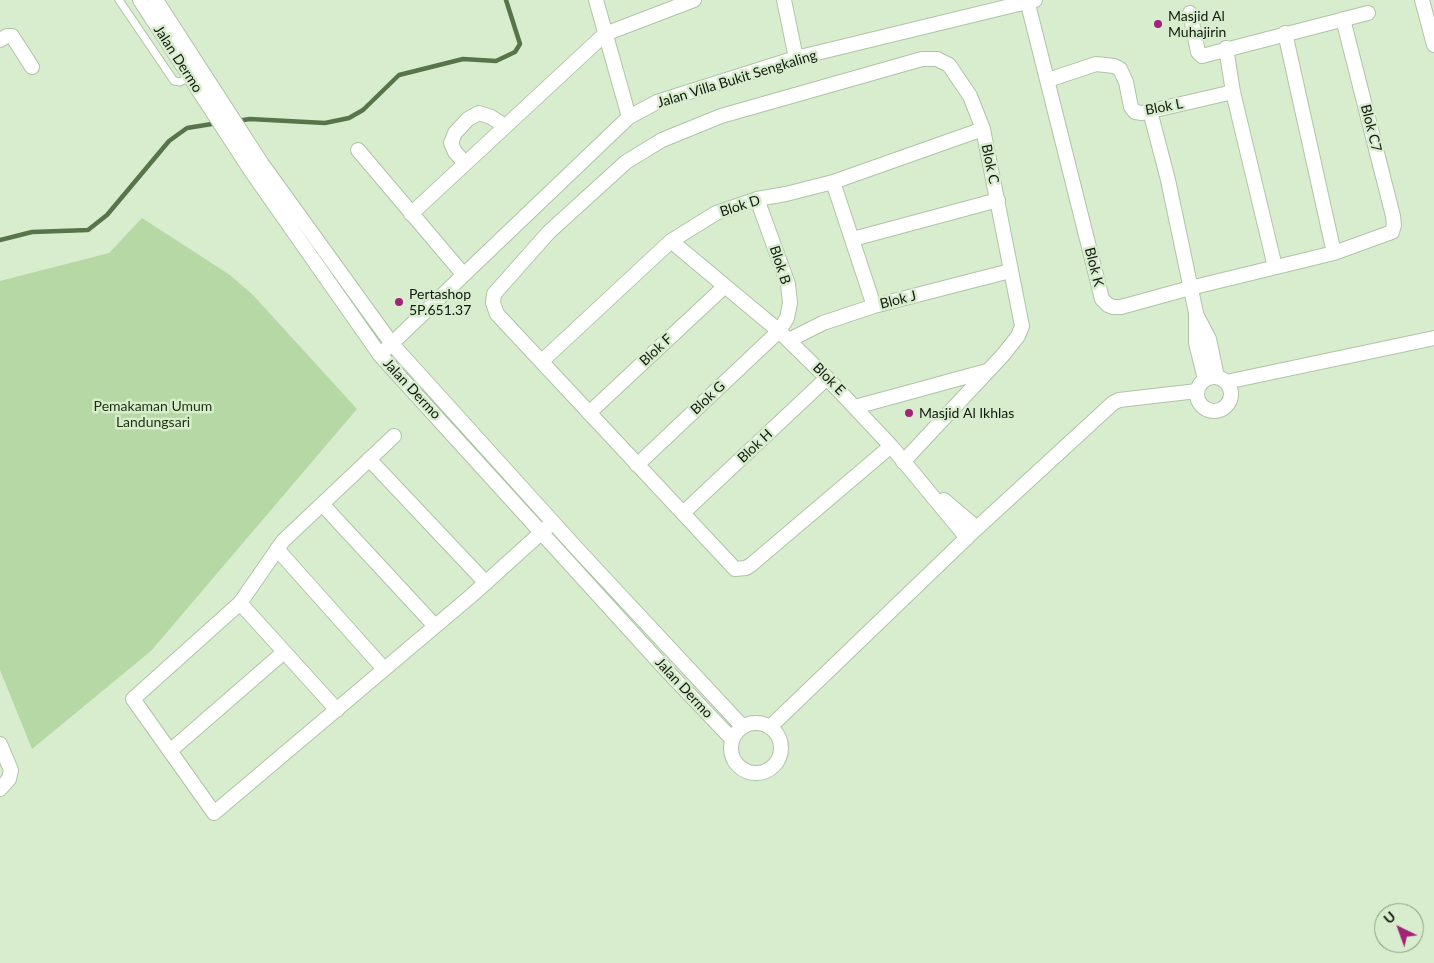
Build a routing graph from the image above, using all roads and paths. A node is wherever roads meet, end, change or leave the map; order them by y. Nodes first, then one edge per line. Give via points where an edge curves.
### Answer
1 (119, 0) edge
2 (140, 0) edge
3 (156, 0) edge
4 (596, 0) edge
5 (694, 0) edge
6 (784, 0) edge
7 (1422, 0) edge
8 (1030, 1) edge
9 (674, 3) edge
10 (1190, 13) dead end
11 (1368, 13) dead end
12 (1343, 19) junction
13 (1285, 33) junction
14 (605, 34) junction
15 (0, 40) edge
16 (1434, 44) edge
17 (1226, 48) junction
18 (796, 58) junction
19 (32, 67) dead end
20 (195, 78) junction
21 (1048, 80) junction
22 (1232, 92) junction
23 (1150, 112) junction
24 (629, 117) junction
25 (505, 126) junction
26 (983, 130) junction
27 (358, 150) dead end
28 (465, 163) junction
29 (257, 168) junction
30 (833, 182) junction
31 (757, 199) junction
32 (998, 200) junction
33 (411, 214) junction
34 (1388, 235) joint
35 (853, 239) junction
36 (671, 241) junction
37 (1334, 253) junction
38 (1275, 266) junction
39 (1010, 271) junction
40 (463, 274) junction
41 (724, 287) junction
42 (1190, 288) junction
43 (874, 306) junction
44 (784, 336) junction
45 (1434, 338) edge
46 (392, 344) junction
47 (380, 355) junction
48 (542, 361) junction
49 (988, 371) junction
50 (827, 378) junction
51 (1211, 382) junction
52 (856, 407) junction
53 (589, 413) junction
54 (394, 436) dead end
55 (890, 446) junction
56 (369, 459) junction
57 (903, 462) junction
58 (637, 465) junction
59 (322, 504) junction
60 (683, 513) junction
61 (553, 522) junction
62 (541, 532) junction
63 (972, 533) junction
64 (277, 549) junction
65 (579, 551) junction
66 (567, 561) junction
67 (486, 582) junction
68 (240, 603) junction
69 (435, 626) junction
70 (284, 652) junction
71 (384, 669) junction
72 (337, 710) junction
73 (743, 727) junction
74 (770, 727) junction
75 (732, 739) junction
76 (0, 744) edge
77 (170, 751) junction
78 (0, 789) edge

1 - 20 lane via 174,80 180,82
2 - 20 street, Jalan Dermo
3 - 20 street
4 - 14 street
5 - 9 street
6 - 18 street
7 - 16 street
8 - 18 street, Jalan Villa Bukit Sengkaling
8 - 21 street, Blok K
9 - 14 street
10 - 17 street via 1199,55
11 - 12 street
12 - 13 street
12 - 34 street, Blok C7 via 1393,216 1393,228
13 - 17 street
13 - 37 street
14 - 24 street
14 - 25 street
15 - 19 street via 12,36
17 - 22 street
18 - 24 street, Jalan Villa Bukit Sengkaling via 657,102
20 - 29 street, Jalan Dermo
21 - 23 street, Blok L via 1096,64 1108,64 1120,69 1131,107 1136,112
21 - 42 street, Blok K via 1102,299 1108,305 1121,307
22 - 23 street, Blok L
22 - 38 street
23 - 42 street
24 - 40 street, Jalan Villa Bukit Sengkaling
25 - 28 street
25 - 28 street via 479,113 468,119 455,133 451,143
26 - 30 street, Blok D
26 - 32 street, Blok C
26 - 48 street, Blok C via 970,96 949,65 937,59 922,59 721,116 662,140 626,162 549,232 498,286 493,304 497,314
27 - 33 street
28 - 33 street
29 - 46 street
29 - 47 street, Jalan Dermo
30 - 31 street, Blok D
30 - 35 street
31 - 36 street, Blok D via 716,213
31 - 44 street, Blok B via 788,284 790,303
32 - 35 street
32 - 39 street, Blok C
33 - 40 street
34 - 37 street, Blok K
35 - 43 street
36 - 41 street, Blok E
36 - 48 street, Blok D
37 - 38 street, Blok K
38 - 42 street, Blok K
39 - 43 street, Blok J
39 - 49 street, Blok C via 1022,326 1018,336
40 - 46 street, Jalan Villa Bukit Sengkaling
41 - 44 street, Blok E
41 - 53 street, Blok F
42 - 51 street via 1196,313 1196,343
43 - 44 street, Blok J
44 - 50 street, Blok E
44 - 58 street, Blok G
45 - 51 street
46 - 47 street, Jalan Villa Bukit Sengkaling
46 - 61 street
47 - 62 street, Jalan Dermo
48 - 53 street, Blok C
49 - 52 street
49 - 57 street, Blok C
50 - 52 street, Blok E
50 - 60 street, Blok H
51 - 63 street via 1113,404
52 - 55 street, Blok E
53 - 58 street, Blok C
54 - 56 street
55 - 57 street, Blok E
55 - 60 street, Blok C via 746,568 735,569 730,565
56 - 59 street
56 - 67 street
57 - 63 street, Blok E
58 - 60 street, Blok C
59 - 64 street
59 - 69 street
61 - 62 street
61 - 65 street
62 - 66 street, Jalan Dermo
62 - 67 street
63 - 74 street
64 - 68 street
64 - 71 street
65 - 66 street
65 - 73 street
66 - 75 street, Jalan Dermo
67 - 69 street
68 - 70 street
68 - 77 street via 133,699
69 - 71 street
70 - 72 street
70 - 77 street
71 - 72 street
72 - 77 street via 214,813
73 - 74 street via 756,723
73 - 75 street
74 - 75 street via 779,739 780,755 764,771 748,772 735,762
76 - 78 street via 11,770 9,779

